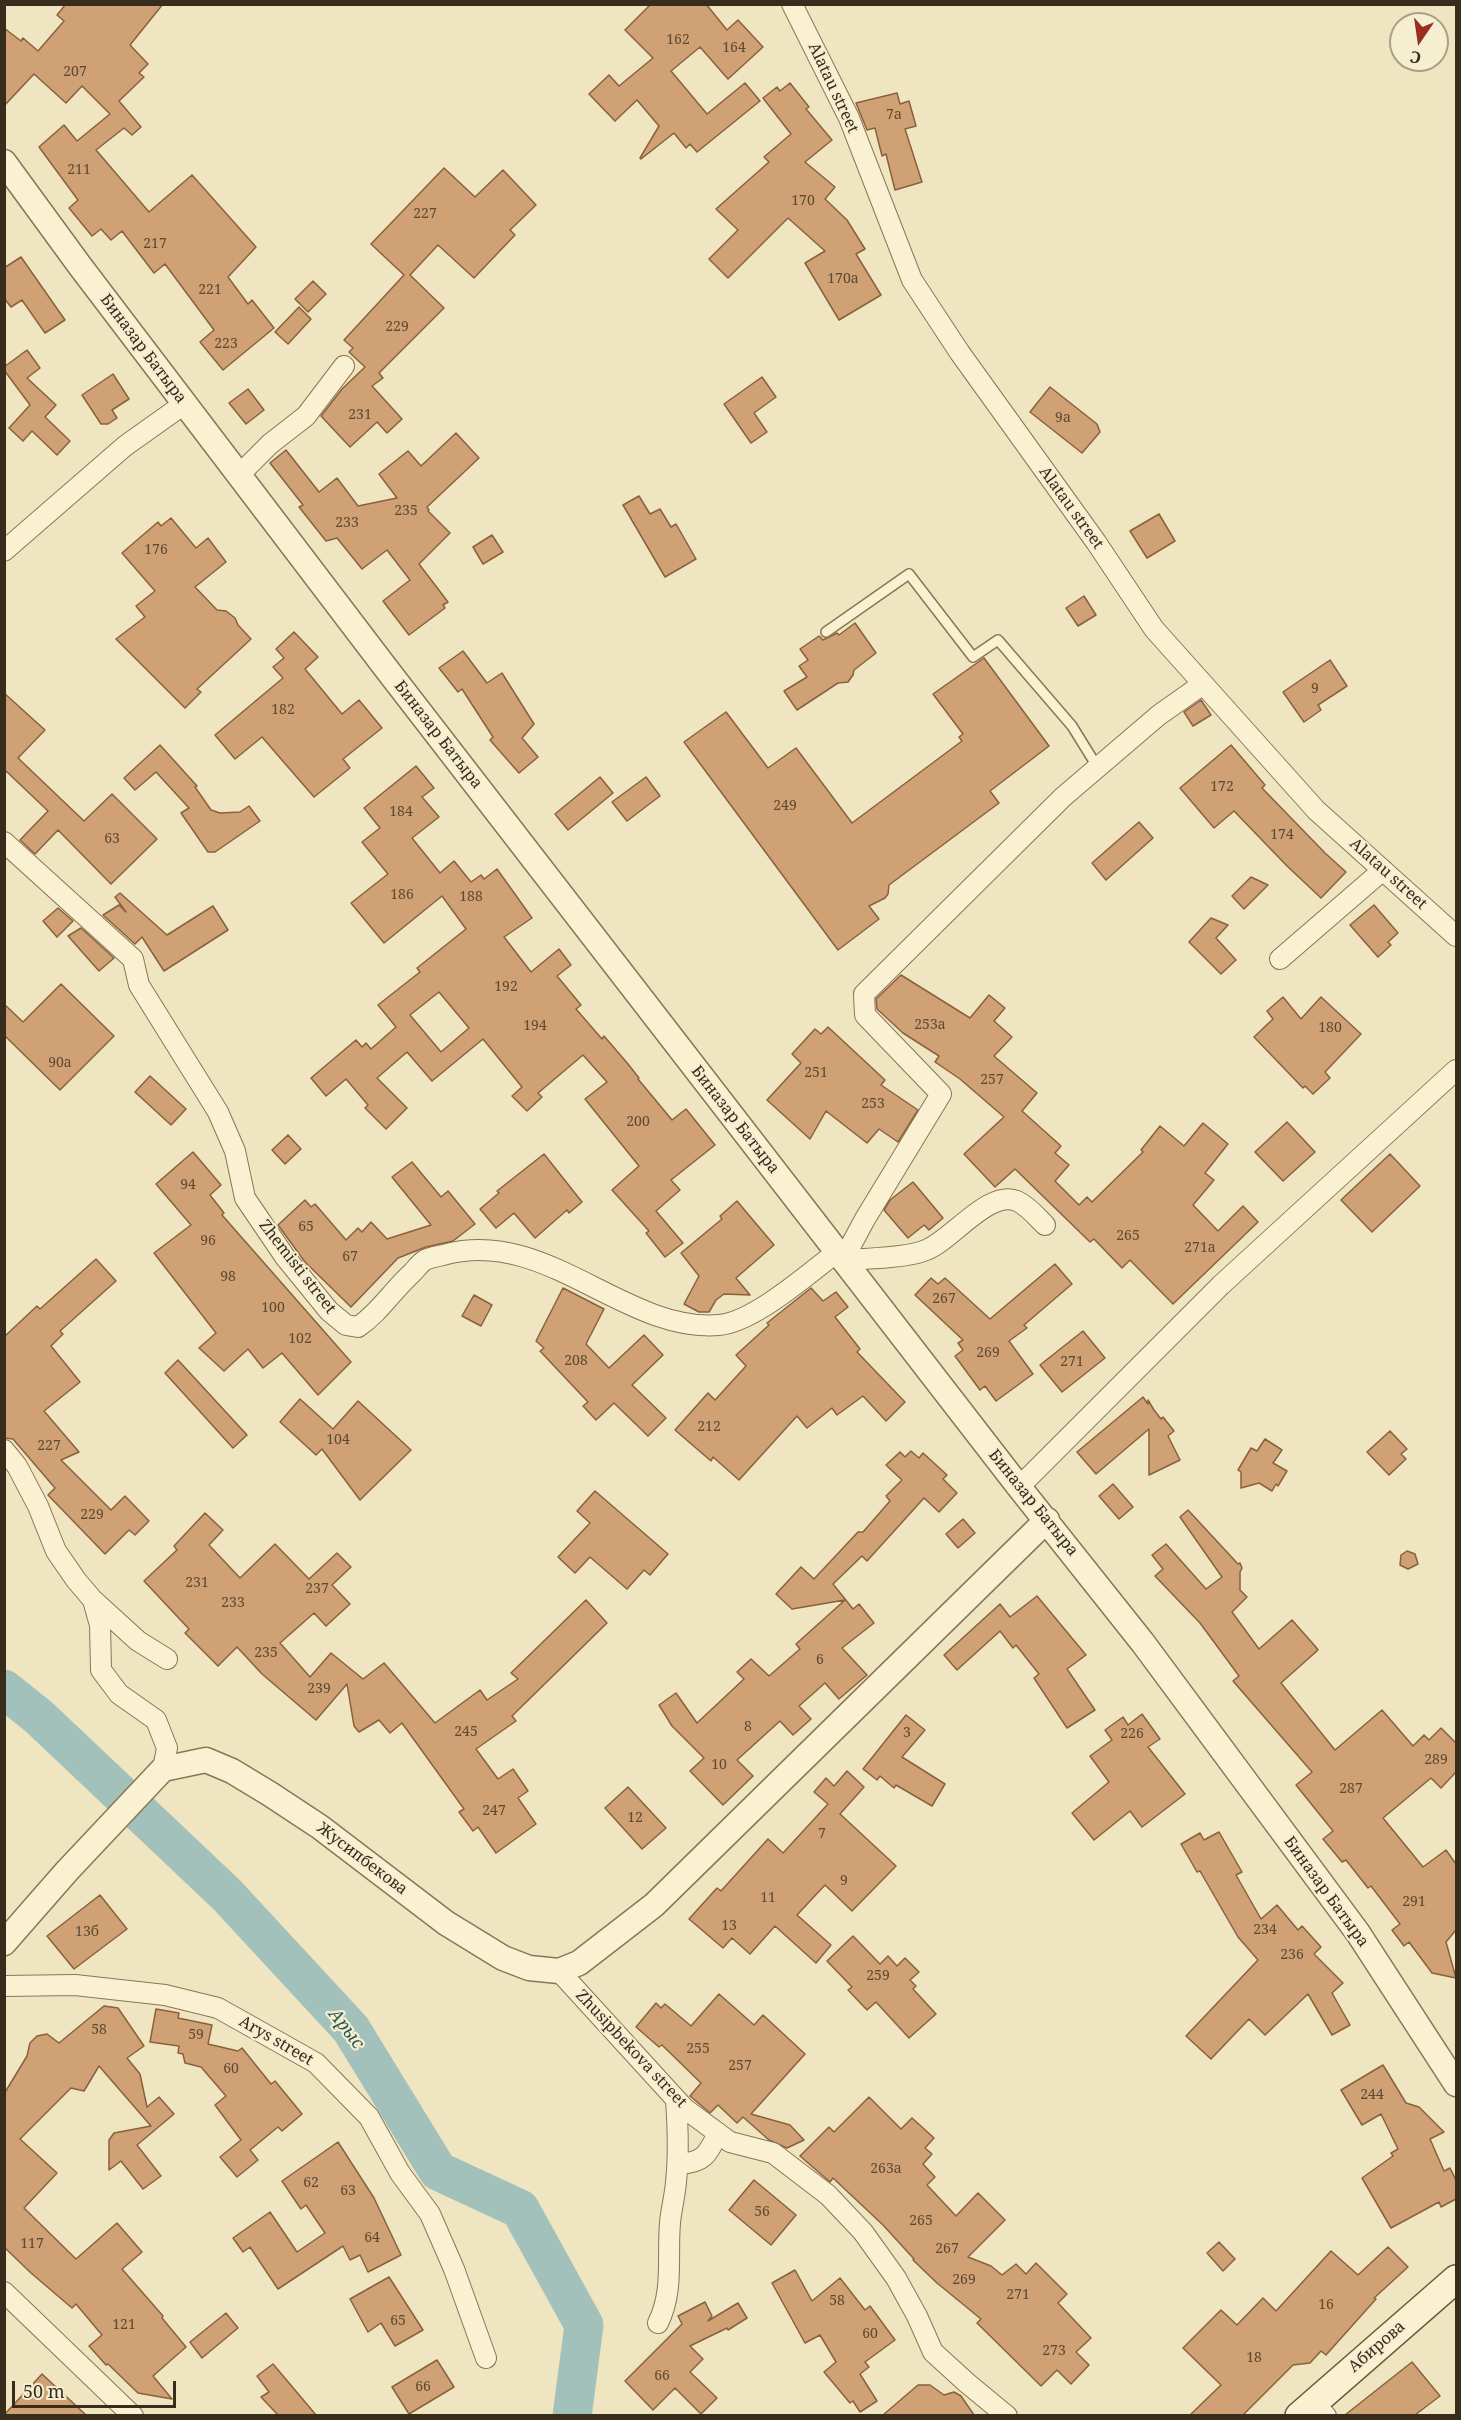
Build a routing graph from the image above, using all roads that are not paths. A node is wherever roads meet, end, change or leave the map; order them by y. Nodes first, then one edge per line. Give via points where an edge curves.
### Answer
1 (792, 4) edge
2 (4, 162) edge
3 (344, 366) dead end
4 (184, 404) junction
5 (239, 475) junction
6 (4, 551) edge
7 (826, 632) dead end
8 (1203, 684) junction
9 (1098, 768) junction
10 (4, 842) edge
11 (1383, 870) junction
12 (1456, 936) edge
13 (1280, 959) dead end
14 (1456, 1070) edge
15 (1046, 1225) dead end
16 (840, 1256) junction
17 (4, 1450) edge
18 (1019, 1486) junction
19 (1047, 1520) junction
20 (93, 1600) junction
21 (167, 1659) dead end
22 (163, 1769) junction
23 (4, 1943) edge
24 (559, 1971) junction
25 (4, 1986) edge
26 (1456, 2084) edge
27 (676, 2100) junction
28 (718, 2133) junction
29 (678, 2164) junction
30 (1456, 2279) edge
31 (4, 2292) edge
32 (658, 2323) dead end
33 (486, 2358) dead end
34 (1313, 2411) edge
35 (133, 2415) edge
36 (1007, 2415) edge

1 - 8 street, Alatau street via 849,118 912,280 1154,629
2 - 4 street, Биназар Батыра
3 - 5 street via 306,416
4 - 5 street, Биназар Батыра
4 - 6 street via 125,446
5 - 16 street, Биназар Батыра
7 - 9 lane via 909,574 973,657 998,640 1072,726
8 - 9 street via 1159,715
8 - 11 street, Alatau street via 1316,810
9 - 16 street via 1063,797 864,994 865,1015 941,1094
10 - 16 street, Zhemisti street via 133,960 139,985 218,1112 235,1151 245,1198 285,1257 329,1311 346,1325 358,1328 368,1321 425,1260 480,1248 519,1256 567,1273 651,1313 686,1323 719,1325 745,1318
11 - 12 street, Alatau street
11 - 13 street
14 - 18 street via 1221,1285
15 - 16 street via 1015,1200 1000,1200 981,1209 926,1251 881,1258
16 - 18 street, Биназар Батыра
17 - 20 street via 38,1506 56,1551
18 - 19 street, Биназар Батыра
19 - 24 street via 654,1905 579,1963
19 - 26 street, Биназар Батыра via 1143,1642 1358,1933
20 - 21 street via 138,1641
20 - 22 street via 100,1625 101,1670 119,1694 156,1720 166,1748
22 - 23 street
22 - 24 street, Жусипбекова via 206,1760 232,1771 320,1827 446,1923 503,1958 529,1968
24 - 27 street, Zhusipbekova street
25 - 33 street, Arys street via 75,1985 165,1995 218,2007 316,2063 369,2118 430,2214
27 - 28 street, Zhusipbekova street
27 - 29 street
28 - 29 street via 704,2157 696,2163
28 - 36 street, Zhusipbekova street via 730,2142 773,2153 828,2195 863,2232 896,2278 933,2352
29 - 32 street via 670,2221 671,2276
30 - 34 main road, Абирова
31 - 35 street

